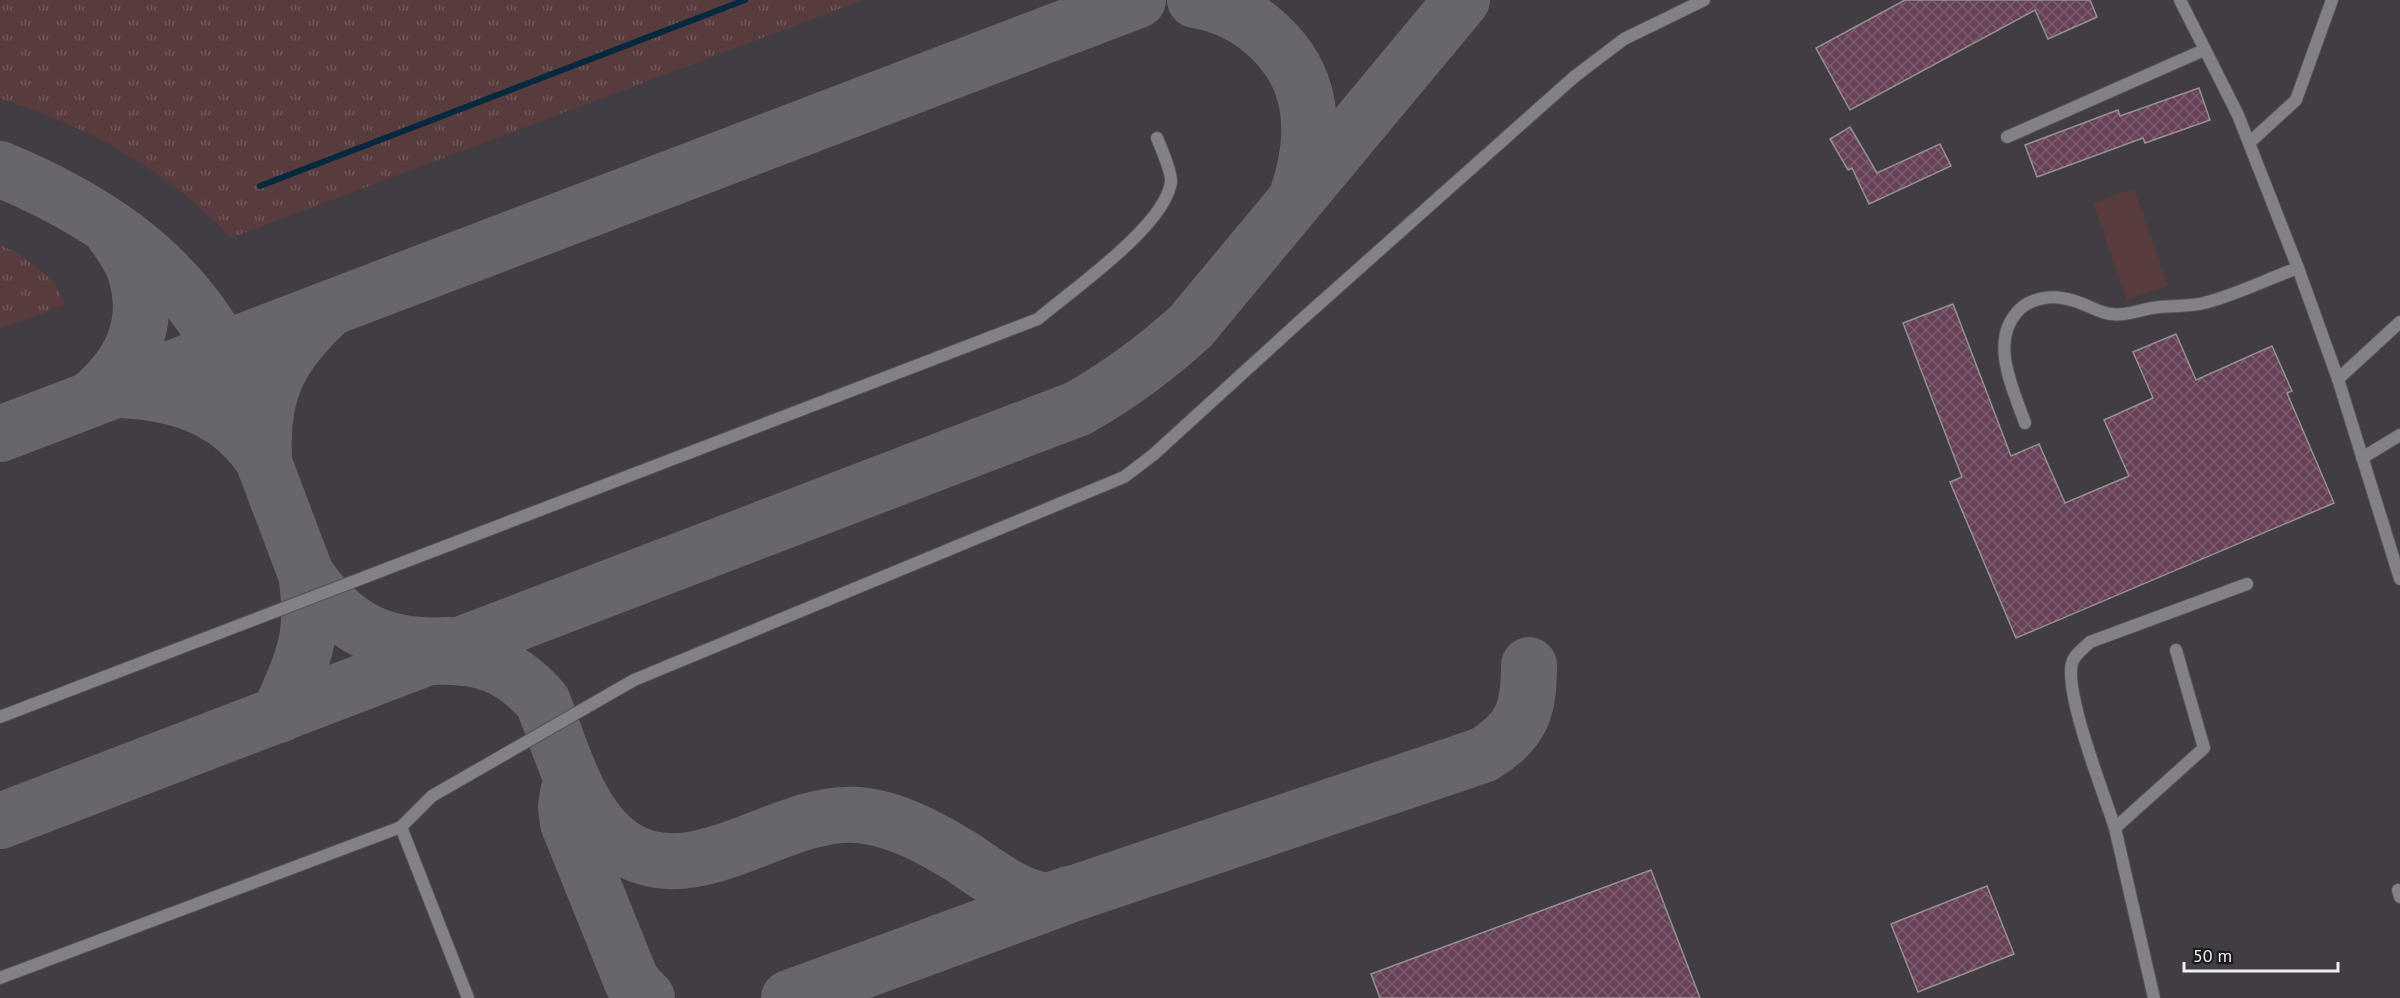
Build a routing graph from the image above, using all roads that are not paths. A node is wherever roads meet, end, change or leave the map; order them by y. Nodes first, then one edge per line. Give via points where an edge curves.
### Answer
1 (1704, 0) edge
2 (2180, 0) edge
3 (2332, 0) edge
4 (2204, 50) junction
5 (2007, 137) dead end
6 (1157, 138) dead end
7 (2248, 143) junction
8 (2298, 267) junction
9 (2400, 322) edge
10 (2338, 379) junction
11 (2025, 423) dead end
12 (2400, 435) edge
13 (2362, 458) junction
14 (2400, 579) edge
15 (2247, 584) dead end
16 (2176, 650) dead end
17 (0, 717) edge
18 (400, 827) junction
19 (2115, 828) junction
20 (0, 978) edge
21 (468, 998) edge
22 (2154, 998) edge

1 - 18 lane via 1624,39 1589,65 1124,477 634,680 432,796
2 - 4 lane
3 - 7 lane via 2296,100
4 - 5 lane
4 - 7 lane
6 - 17 lane via 1171,180 1162,207 1141,233 1038,319
7 - 8 lane
8 - 10 lane
8 - 11 lane via 2192,306 2103,314 2067,298 2031,301 2012,318 2003,341 2007,372
9 - 10 lane
10 - 13 lane
12 - 13 lane
13 - 14 lane
15 - 19 lane via 2090,642 2073,660 2070,675 2074,703
16 - 19 lane via 2204,748
18 - 20 lane
18 - 21 lane
19 - 22 lane

